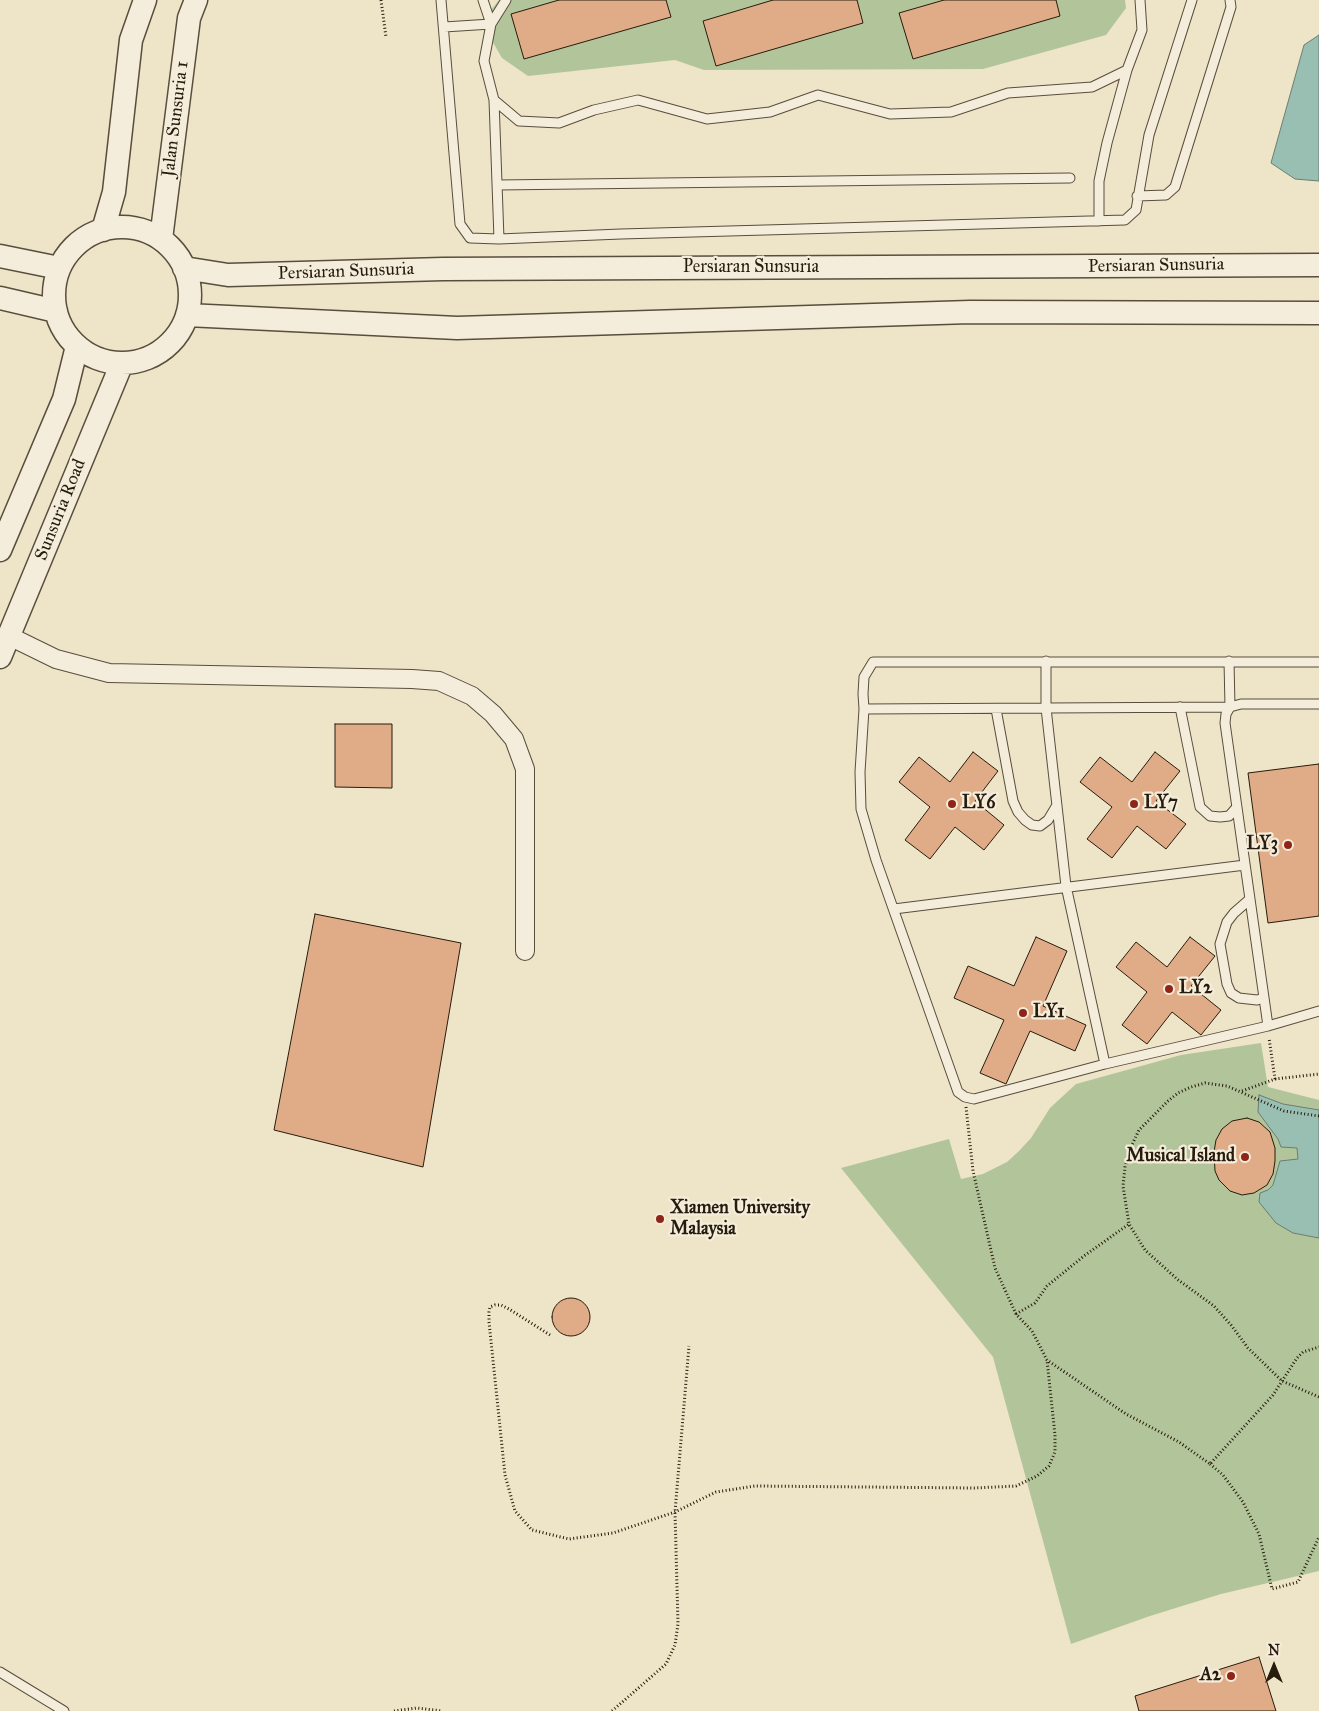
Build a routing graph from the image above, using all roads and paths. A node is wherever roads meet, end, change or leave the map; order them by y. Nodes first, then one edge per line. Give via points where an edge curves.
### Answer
1 (145, 0) edge
2 (196, 0) edge
3 (381, 0) edge
4 (441, 0) edge
5 (483, 0) edge
6 (506, 0) edge
7 (1140, 0) edge
8 (1192, 0) edge
9 (1230, 0) edge
10 (491, 24) junction
11 (444, 27) junction
12 (386, 37) dead end
13 (1127, 70) junction
14 (494, 100) junction
15 (1070, 178) dead end
16 (497, 185) junction
17 (1137, 196) junction
18 (1099, 221) junction
19 (103, 230) junction
20 (499, 239) junction
21 (161, 240) junction
22 (0, 256) edge
23 (1319, 265) edge
24 (59, 268) junction
25 (184, 268) junction
26 (0, 298) edge
27 (56, 311) junction
28 (1319, 313) edge
29 (187, 315) junction
30 (77, 346) junction
31 (122, 363) junction
32 (0, 550) edge
33 (9, 636) junction
34 (0, 656) edge
35 (1046, 661) junction
36 (1229, 661) junction
37 (1319, 662) edge
38 (1319, 704) edge
39 (1230, 707) junction
40 (996, 708) junction
41 (1046, 708) junction
42 (1180, 708) junction
43 (864, 709) junction
44 (1057, 805) junction
45 (1237, 807) junction
46 (1245, 865) junction
47 (1066, 886) junction
48 (1250, 899) junction
49 (894, 909) junction
50 (525, 950) dead end
51 (1264, 998) junction
52 (1319, 1011) edge
53 (1268, 1026) junction
54 (1105, 1064) junction
55 (1319, 1074) edge
56 (1275, 1079) junction
57 (1242, 1091) junction
58 (965, 1096) junction
59 (1319, 1116) edge
60 (1129, 1224) junction
61 (1016, 1314) junction
62 (550, 1335) dead end
63 (689, 1346) dead end
64 (1319, 1347) edge
65 (1047, 1360) junction
66 (1282, 1381) junction
67 (1319, 1397) edge
68 (1210, 1464) junction
69 (675, 1512) junction
70 (1319, 1537) edge
71 (0, 1672) edge
72 (64, 1711) edge
73 (394, 1711) edge
74 (442, 1711) edge
75 (612, 1711) edge

1 - 19 street via 131,40 114,192
2 - 21 street, Jalan Sunsuria 1 via 190,18
3 - 12 path
4 - 11 lane
5 - 10 lane
6 - 10 lane
7 - 13 lane via 1142,30
8 - 17 lane via 1149,135
9 - 17 lane via 1231,7 1175,187 1166,195
10 - 11 lane
10 - 14 lane via 484,61
11 - 20 lane via 460,224 470,238
13 - 14 lane via 1092,87 1008,93 951,112 890,114 818,95 770,112 707,119 638,100 594,110 559,123 519,121
13 - 18 lane via 1099,181
14 - 16 lane
15 - 16 lane
16 - 20 lane
17 - 18 lane via 1136,210 1125,220
18 - 20 lane
19 - 21 street via 123,227 143,231
19 - 24 street via 85,238
21 - 25 street
22 - 24 street
23 - 25 street, Persiaran Sunsuria via 443,269 228,276
24 - 27 street via 54,289
25 - 29 street via 190,291
26 - 27 street
27 - 30 street via 60,324
28 - 29 street via 970,312 456,328
29 - 31 street via 178,334 163,350 150,357
30 - 31 street via 90,355
30 - 32 street via 64,399
31 - 33 street, Sunsuria Road
33 - 34 street, Sunsuria Road
33 - 50 street via 56,659 108,672 412,679 439,681 472,696 514,739 524,769
35 - 36 lane
35 - 41 lane
35 - 43 lane via 873,662 864,677
36 - 37 lane
36 - 39 lane
38 - 39 lane via 1241,704
39 - 42 lane
39 - 45 lane via 1225,723
40 - 41 lane
40 - 43 lane
40 - 44 lane via 1013,801 1018,812 1032,825 1040,826
41 - 42 lane
41 - 44 lane
42 - 45 lane via 1200,807 1210,816 1220,817 1229,816
43 - 49 lane via 861,809
44 - 47 lane
45 - 46 lane
46 - 47 lane
46 - 48 lane
47 - 49 lane
47 - 54 lane
48 - 51 lane
48 - 51 lane via 1227,922 1220,944 1231,994 1239,998
49 - 58 lane via 958,1092
51 - 53 lane
52 - 53 lane
53 - 54 lane
53 - 56 path
54 - 58 lane via 974,1099
55 - 56 path
56 - 57 path
57 - 59 path via 1284,1111
57 - 60 path via 1206,1083 1191,1087 1168,1101 1139,1130 1125,1167
58 - 61 path via 973,1171 995,1268
60 - 61 path via 1047,1286 1035,1303
60 - 66 path via 1145,1250 1214,1306 1248,1348
61 - 65 path via 1032,1331
62 - 69 path via 501,1305 490,1307 505,1475 515,1510 532,1530 569,1539 613,1533
63 - 69 path
64 - 66 path via 1303,1352
65 - 68 path via 1126,1414 1178,1442
65 - 69 path via 1055,1452 1049,1466 1016,1486 755,1486 716,1492
66 - 67 path
66 - 68 path via 1274,1395
68 - 70 path via 1223,1475 1243,1502 1260,1534 1272,1589 1298,1582
69 - 75 path via 678,1624 675,1645 666,1664
71 - 72 lane
73 - 74 path via 417,1708

